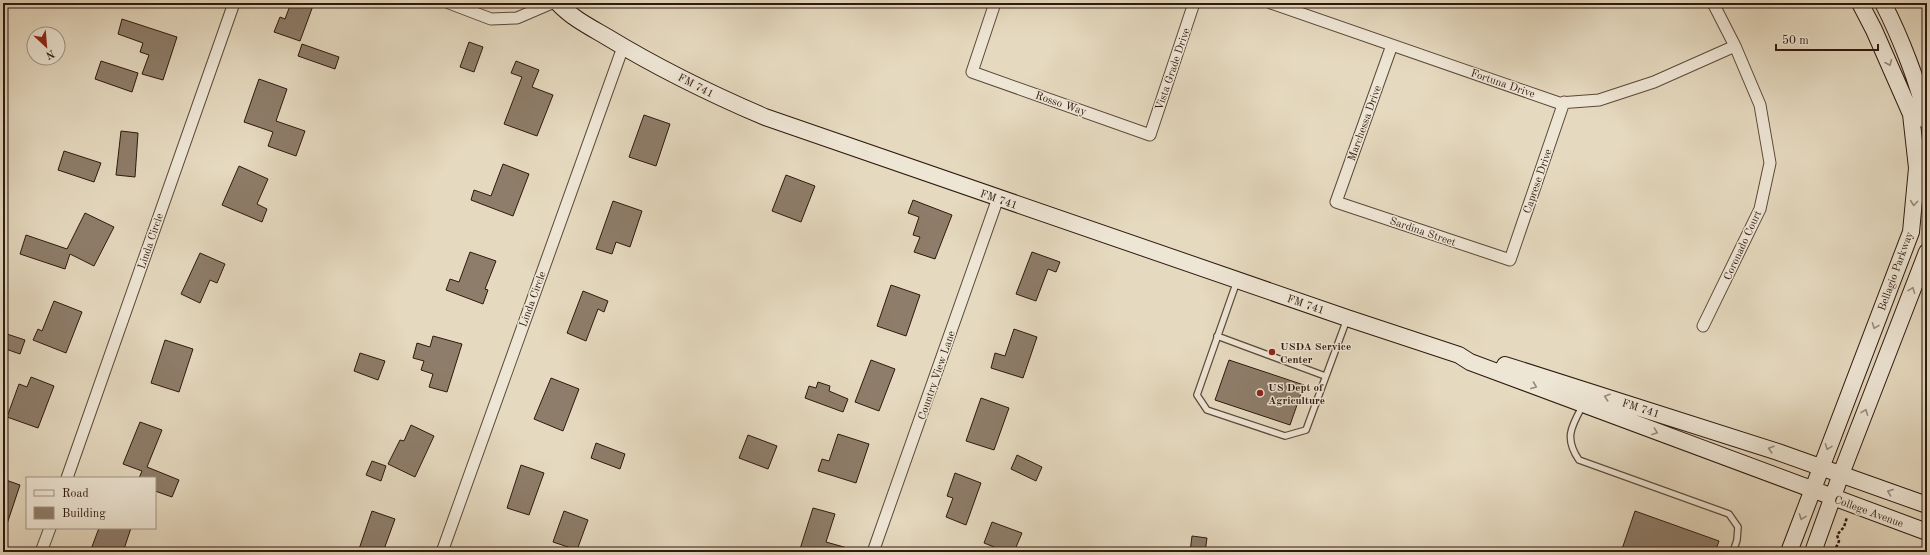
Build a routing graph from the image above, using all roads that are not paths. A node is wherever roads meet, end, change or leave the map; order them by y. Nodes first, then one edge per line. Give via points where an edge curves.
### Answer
1 (234, 3) edge
2 (449, 3) edge
3 (552, 3) edge
4 (558, 3) edge
5 (995, 3) edge
6 (1194, 3) edge
7 (1271, 3) edge
8 (1713, 3) edge
9 (1860, 3) edge
10 (1883, 3) edge
11 (1392, 45) junction
12 (1735, 46) junction
13 (623, 47) junction
14 (1564, 102) junction
15 (1927, 121) edge
16 (1150, 135) joint
17 (998, 198) junction
18 (1336, 202) joint
19 (1927, 252) edge
20 (1510, 260) joint
21 (1237, 280) junction
22 (1347, 318) junction
23 (1703, 326) dead end
24 (1217, 336) junction
25 (1459, 354) junction
26 (1324, 376) junction
27 (1583, 405) junction
28 (1820, 467) junction
29 (1841, 474) junction
30 (67, 477) edge
31 (1812, 490) junction
32 (1832, 498) junction
33 (1927, 505) edge
34 (50, 529) edge
35 (1927, 532) edge
36 (41, 552) edge
37 (442, 552) edge
38 (873, 552) edge
39 (1732, 552) edge
40 (1789, 552) edge
41 (1813, 552) edge

1 - 30 street, Linda Circle
2 - 3 street via 491,19 517,18
4 - 13 main road, FM 741 / FM 741 via 568,13
5 - 16 street, Rosso Way via 972,72
6 - 16 street, Vista Grade Drive
7 - 11 street, Fortuna Drive
8 - 12 street, Coronado Court
9 -> 28 main road, Bellagio Parkway via 1911,114 1917,168 1911,232
10 - 15 main road via 1918,89
11 - 14 street, Fortuna Drive via 1559,103
11 - 18 street, Marchessa Drive
12 - 14 street, Fortuna Drive via 1654,82 1599,100
12 - 23 street, Coronado Court via 1760,105 1770,163 1760,209
13 - 17 main road, FM 741 / FM 741 via 718,97 765,117
13 - 37 street, Linda Circle
14 - 20 street, Caprese Drive
17 - 21 main road, FM 741 / FM 741
17 - 38 street, Country View Lane
18 - 20 street, Sardina Street
29 -> 19 main road, Bellagio Parkway
21 - 22 main road, FM 741 / FM 741
21 - 24 lane
22 - 25 main road, FM 741 / FM 741
22 - 26 lane
24 - 26 lane
24 - 26 lane via 1197,395 1207,410 1285,436 1306,430
25 -> 27 main road, FM 741 / FM 741 via 1470,362
28 -> 25 main road, FM 741 / FM 741 via 1472,354
27 -> 31 main road, FM 741 / FM 741
27 - 39 lane via 1569,436 1572,449 1579,460 1729,514 1738,527 1737,540
28 - 29 main road, FM 741
28 - 31 main road, Bellagio Parkway
29 - 32 main road, Bellagio Parkway
33 -> 29 main road, FM 741
31 - 32 main road, College Avenue / FM 741
31 -> 40 main road, Bellagio Parkway
32 - 35 main road, College Avenue / FM 741
32 - 41 main road, Bellagio Parkway
34 - 36 street

